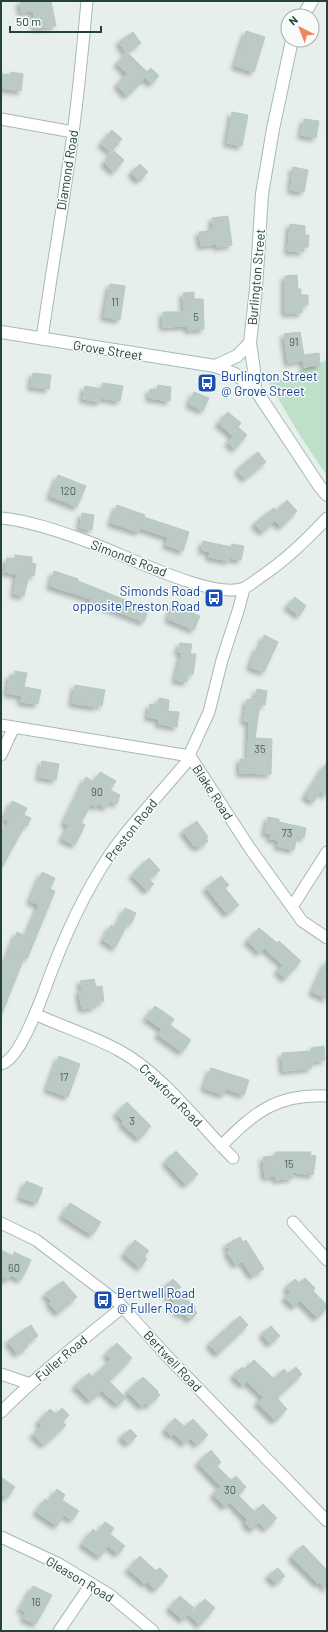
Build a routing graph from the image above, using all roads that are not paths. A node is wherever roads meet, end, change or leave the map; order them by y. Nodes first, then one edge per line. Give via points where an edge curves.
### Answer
1 (87, 1) edge
2 (290, 48) edge
3 (1, 119) edge
4 (73, 132) junction
5 (1, 332) edge
6 (42, 339) junction
7 (250, 343) junction
8 (215, 366) junction
9 (255, 389) junction
10 (327, 495) edge
11 (1, 518) edge
12 (327, 518) edge
13 (244, 589) junction
14 (1, 725) edge
15 (14, 727) junction
16 (1, 755) edge
17 (190, 756) junction
18 (327, 852) edge
19 (292, 907) junction
20 (327, 938) edge
21 (35, 1014) junction
22 (1, 1064) edge
23 (327, 1096) edge
24 (221, 1146) junction
25 (233, 1158) dead end
26 (292, 1222) dead end
27 (1, 1223) edge
28 (327, 1260) edge
29 (123, 1307) junction
30 (1, 1374) edge
31 (30, 1384) junction
32 (1, 1412) edge
33 (327, 1521) edge
34 (1, 1537) edge
35 (91, 1584) junction
36 (59, 1631) edge
37 (153, 1631) edge

1 - 4 street, Diamond Road
2 - 7 main road, Burlington Street via 262,194
3 - 4 street
4 - 6 street, Diamond Road
5 - 6 main road, Grove Street
6 - 8 main road, Grove Street
7 - 8 main road via 237,356
7 - 9 main road, Burlington Street
8 - 9 main road, Grove Street via 235,374
9 - 10 main road
11 - 13 street, Simonds Road via 18,520 86,541 195,584 224,590
12 - 13 street via 271,571
13 - 17 street, Preston Road via 209,712
14 - 15 street, Blake Road
15 - 16 street
15 - 17 street, Blake Road
17 - 19 street, Blake Road via 249,847
17 - 21 street, Preston Road via 118,844 87,892
18 - 19 street
19 - 20 street, Blake Road via 302,921
21 - 22 street, Preston Road via 15,1053
21 - 24 street, Crawford Road via 119,1050 142,1066
23 - 24 street via 306,1095 262,1109
24 - 25 street, Crawford Road
26 - 28 street
27 - 29 street, Bertwell Road via 36,1240
29 - 31 street, Fuller Road
29 - 33 street, Bertwell Road
30 - 31 street
31 - 32 street, Fuller Road
34 - 35 street, Gleason Road via 60,1564
35 - 36 street
35 - 37 street, Gleason Road via 110,1595

